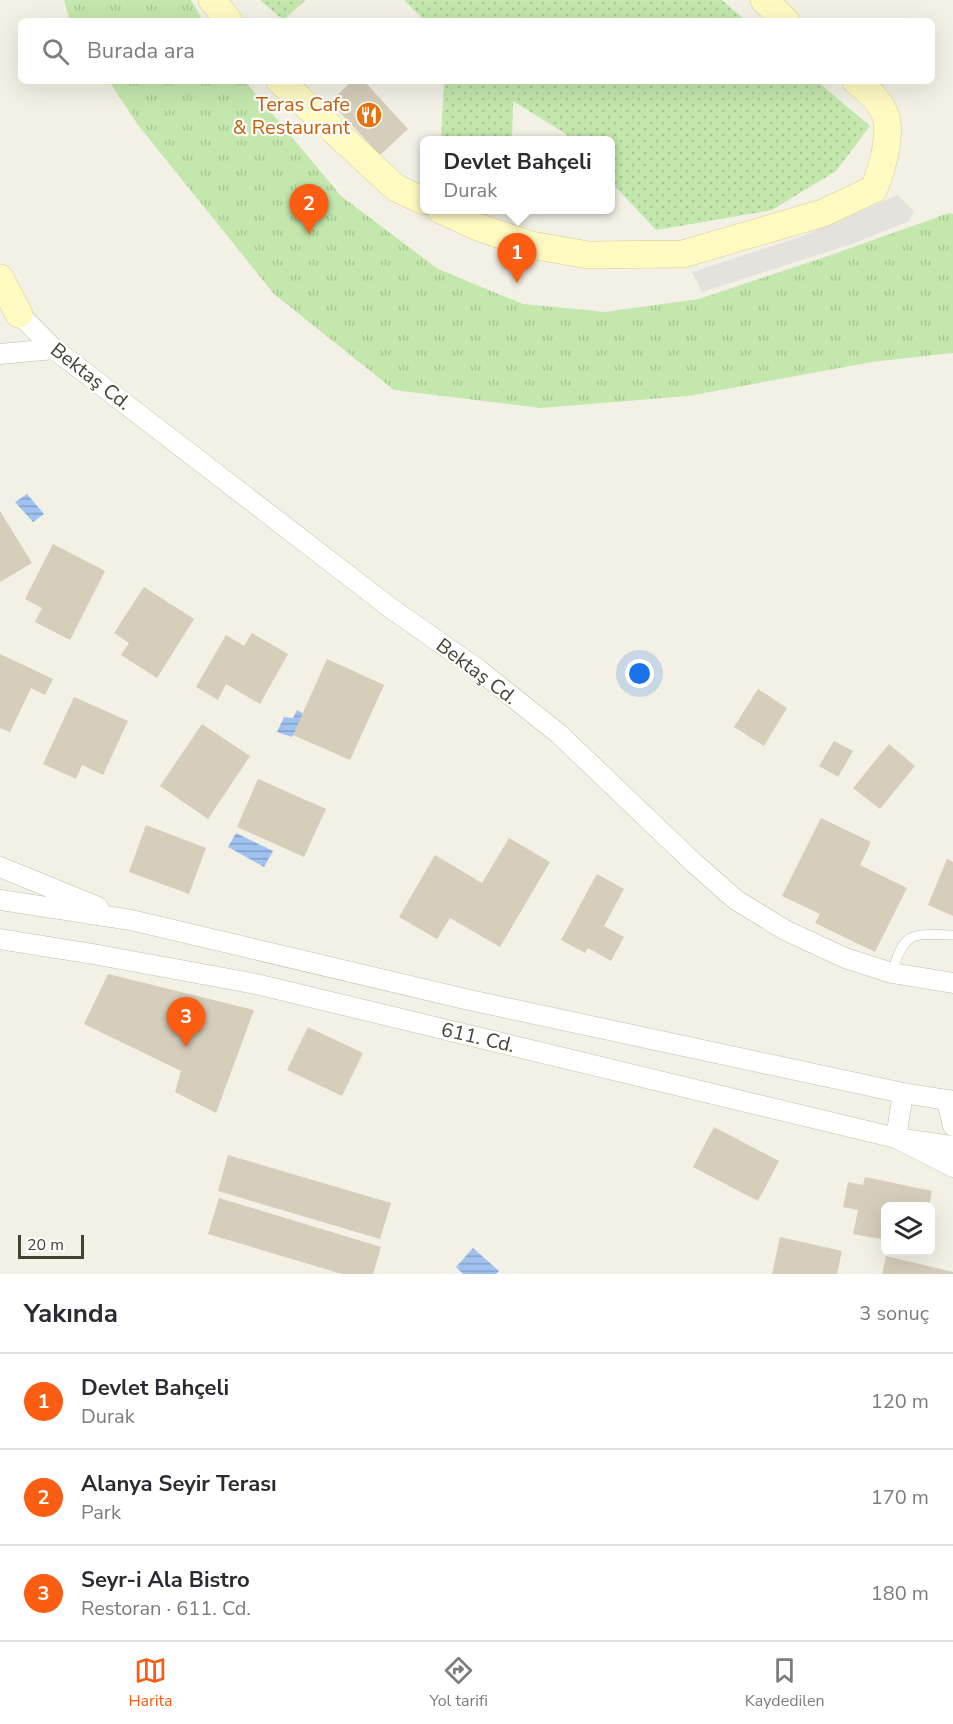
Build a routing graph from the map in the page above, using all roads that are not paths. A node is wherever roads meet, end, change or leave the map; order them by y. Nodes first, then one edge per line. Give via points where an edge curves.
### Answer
1 (212, 0) edge
2 (764, 0) edge
3 (227, 18) edge
4 (783, 18) edge
5 (282, 84) edge
6 (859, 84) edge
7 (420, 199) edge
8 (450, 214) edge
9 (0, 278) edge
10 (10, 311) edge
11 (54, 349) junction
12 (0, 354) edge
13 (0, 867) edge
14 (0, 900) edge
15 (131, 920) junction
16 (953, 935) edge
17 (0, 939) edge
18 (892, 973) junction
19 (953, 983) edge
20 (903, 1093) junction
21 (950, 1101) edge
22 (953, 1126) edge
23 (896, 1138) junction
24 (953, 1146) edge
25 (953, 1167) edge

1 - 3 street
2 - 4 street
5 - 7 street via 396,188
6 - 8 street via 885,114 887,137 880,172 874,189 823,213 683,254 588,255 531,245
9 - 10 street
10 - 11 street, Bektaş Cd.
11 - 12 street
11 - 18 street, Bektaş Cd. via 559,734 736,900 785,930 845,958
13 - 15 street
14 - 15 street, 611. Cd.
15 - 20 street, 611. Cd. via 465,999
16 - 18 lane via 918,935 907,940 898,952
17 - 23 street, 611. Cd. via 256,984
18 - 19 street, Bektaş Cd.
20 - 21 street, 611. Cd.
20 - 23 street
21 - 22 street
23 - 24 street, 611. Cd.
23 - 25 street

